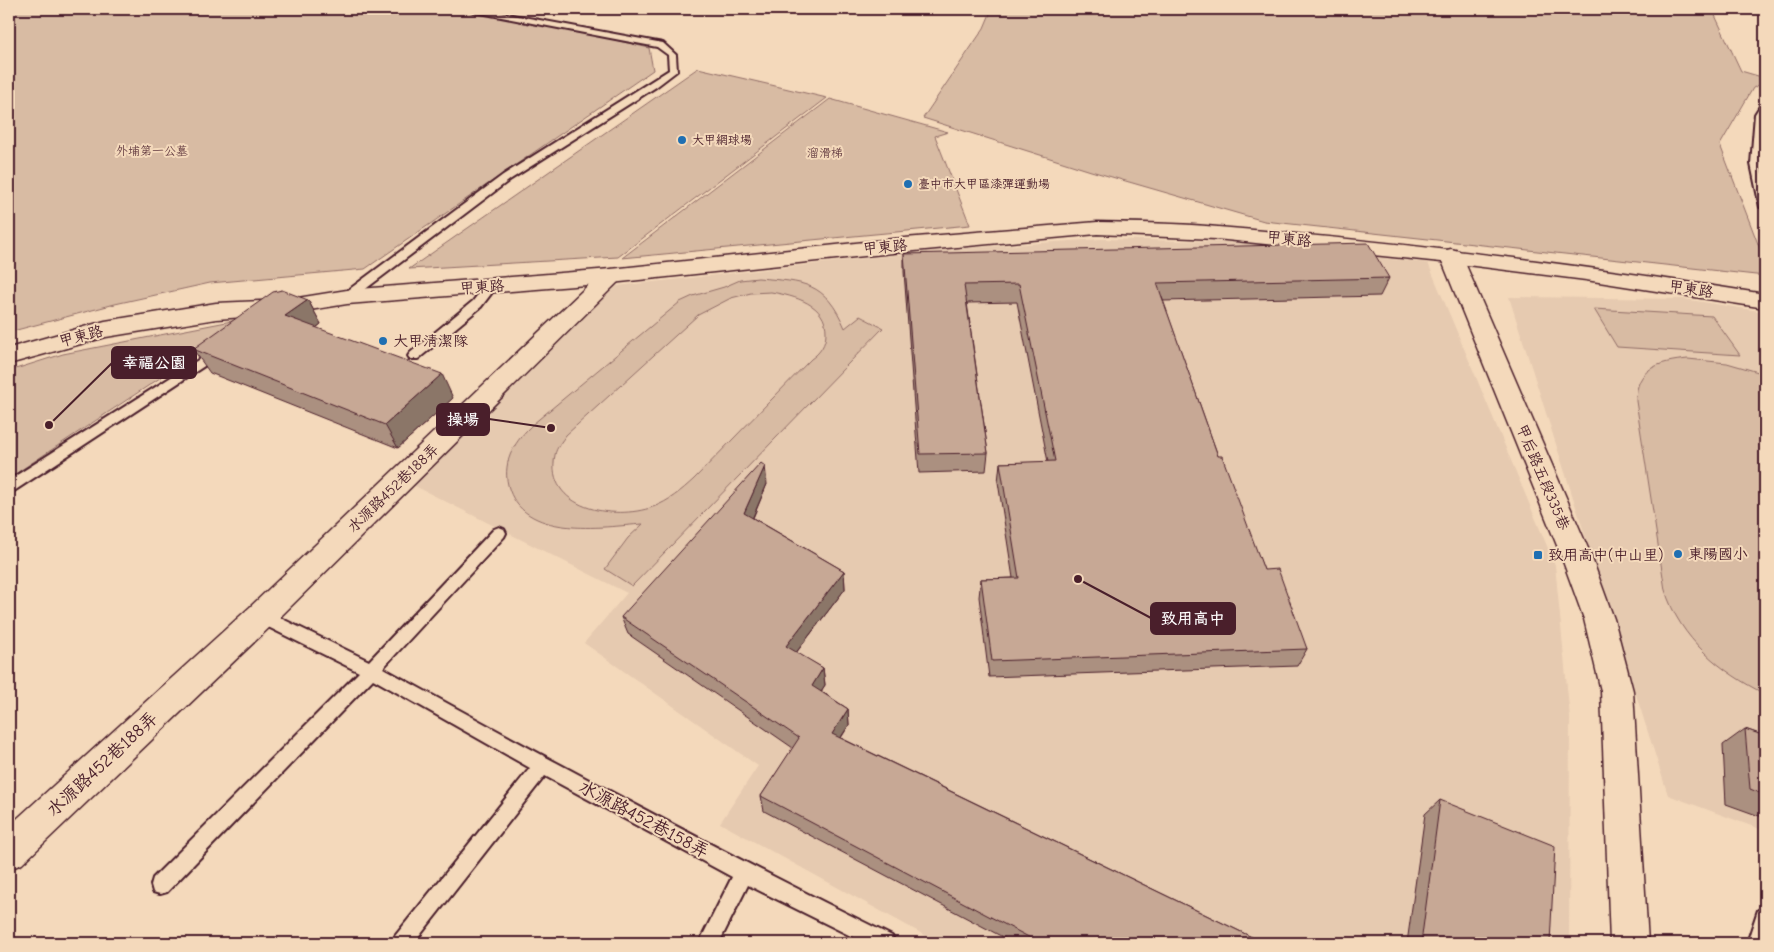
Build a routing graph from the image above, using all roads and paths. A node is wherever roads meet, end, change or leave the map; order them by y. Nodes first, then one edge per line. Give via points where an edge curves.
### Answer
1 (470, 9) edge
2 (1765, 105) edge
3 (1765, 207) edge
4 (1452, 256) junction
5 (611, 276) junction
6 (491, 286) junction
7 (347, 297) junction
8 (1765, 301) edge
9 (285, 307) junction
10 (260, 324) edge
11 (226, 346) edge
12 (9, 356) edge
13 (414, 356) dead end
14 (9, 488) edge
15 (499, 533) dead end
16 (261, 616) junction
17 (371, 670) junction
18 (543, 766) junction
19 (9, 851) edge
20 (744, 872) junction
21 (160, 885) dead end
22 (1765, 917) edge
23 (402, 943) edge
24 (709, 943) edge
25 (885, 943) edge
26 (1629, 943) edge
27 (1757, 943) edge

1 - 7 lane via 660,45 671,51 675,61 672,71 653,86 506,176
2 - 3 lane via 1760,114 1756,164
4 - 5 street, 甲東路 via 1216,233 1097,228
4 - 8 street, 甲東路
4 - 26 street, 甲后路五段335巷 via 1575,553 1601,628 1617,692
5 - 6 street, 甲東路
5 - 16 street, 水源路452巷188弄
6 - 7 street, 甲東路
6 - 13 lane via 477,304
7 - 9 street, 甲東路
9 - 10 lane
9 - 12 street, 甲東路 via 216,311 105,328
11 - 14 lane
15 - 17 lane
16 - 17 lane
16 - 19 street, 水源路452巷188弄
17 - 18 lane, 水源路452巷158弄
17 - 21 lane
18 - 20 lane, 水源路452巷158弄
18 - 23 lane
20 - 24 lane
20 - 25 lane, 水源路452巷158弄
22 - 27 lane

